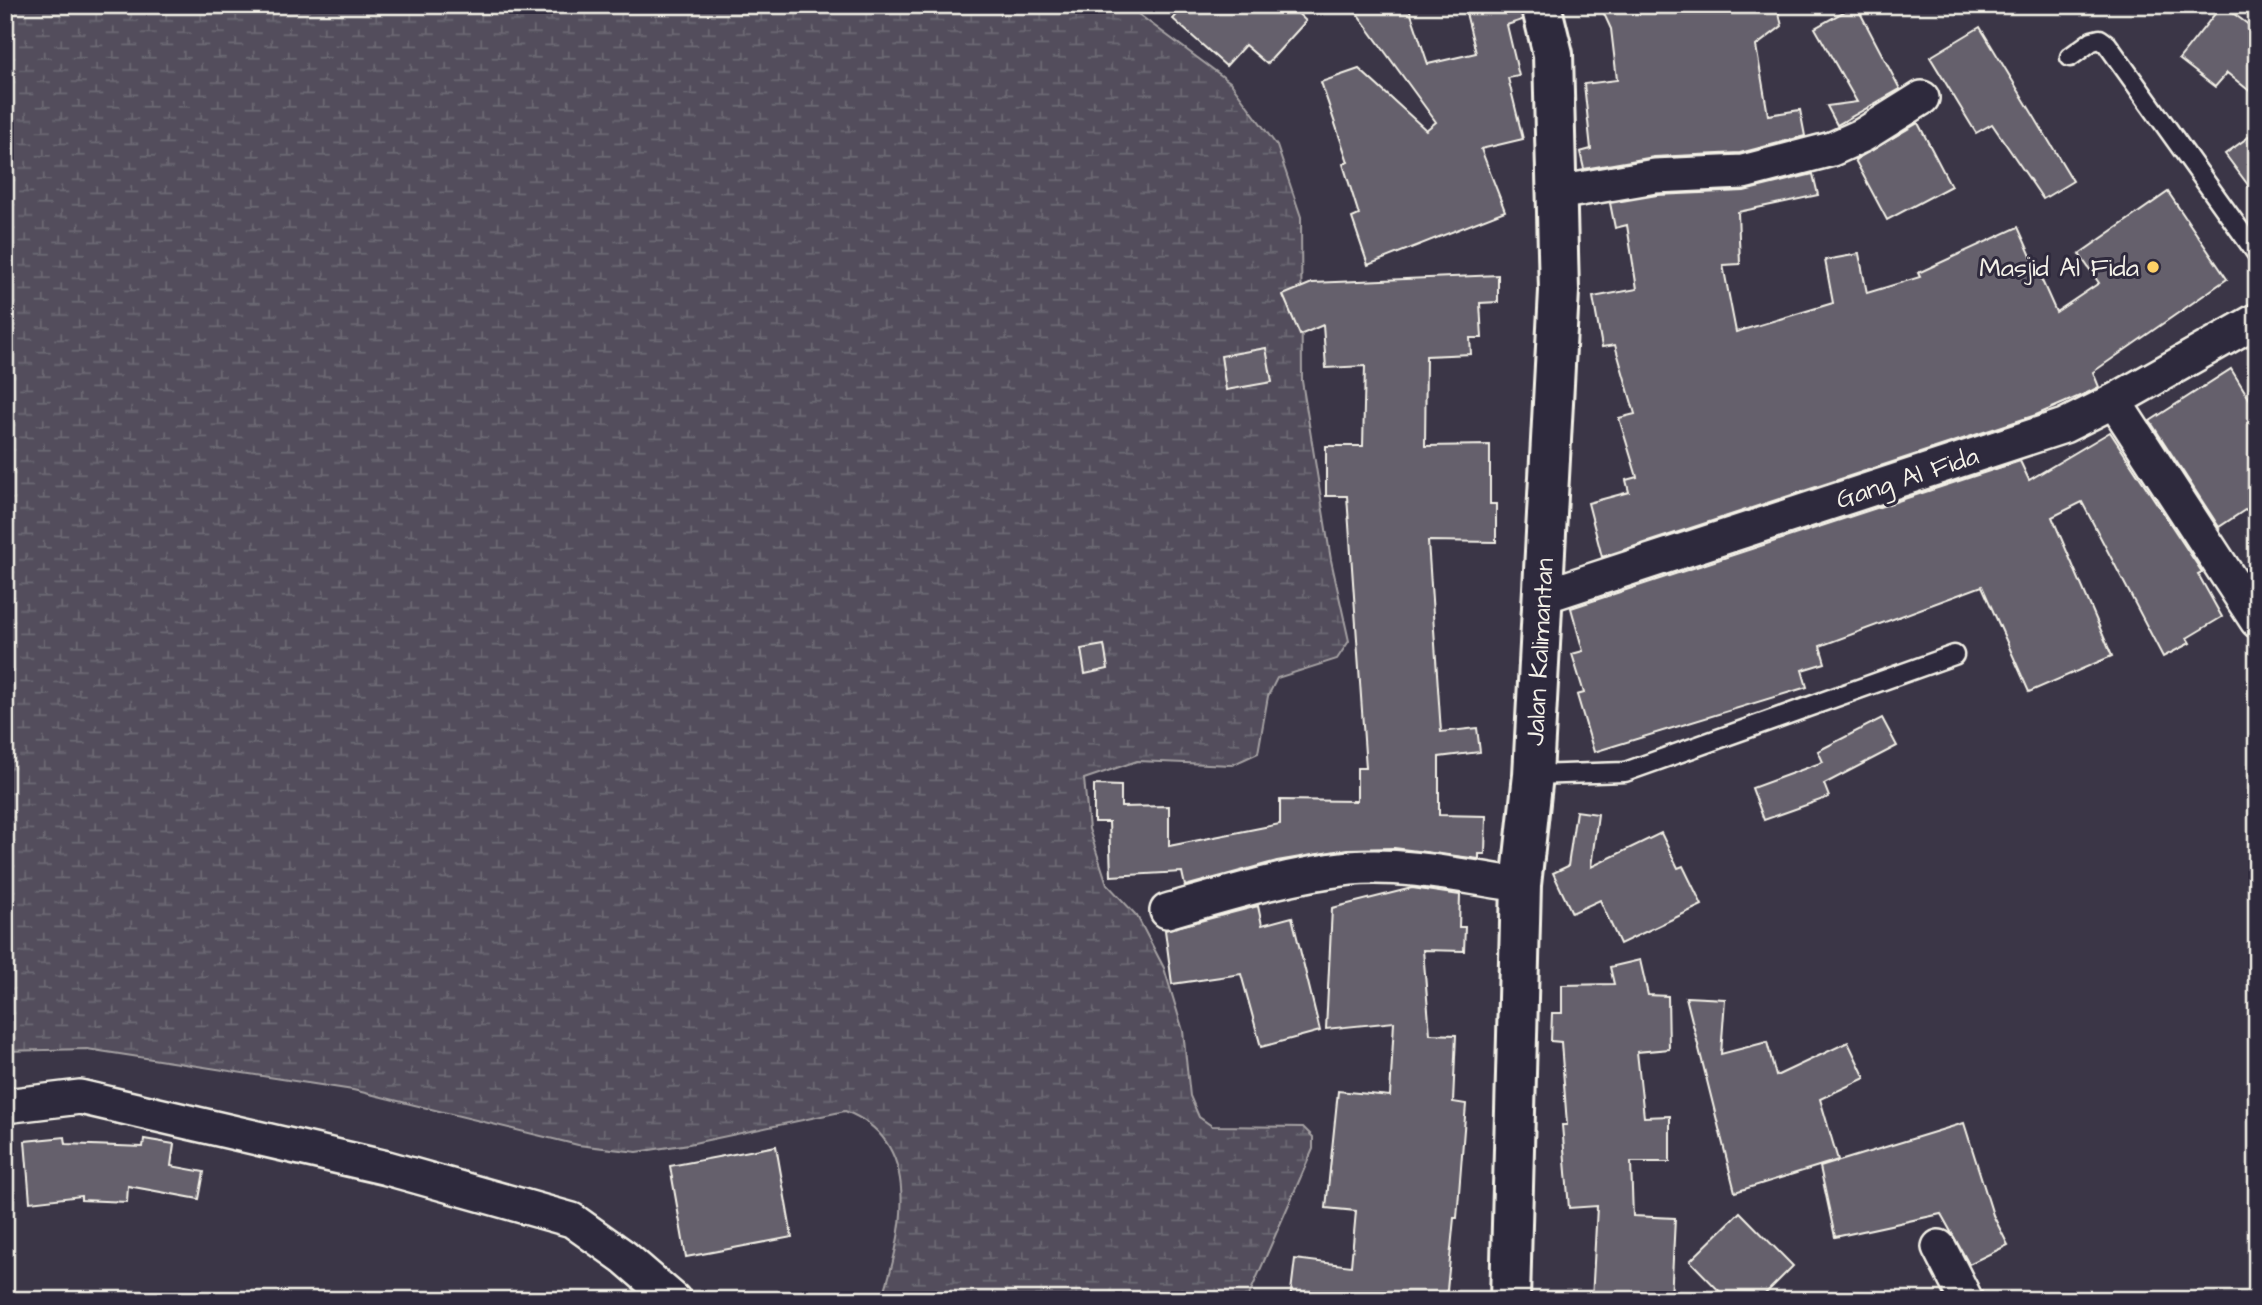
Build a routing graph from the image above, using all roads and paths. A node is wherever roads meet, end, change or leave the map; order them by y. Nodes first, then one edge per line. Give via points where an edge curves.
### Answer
1 (1541, 5) edge
2 (2070, 57) dead end
3 (1922, 98) dead end
4 (1558, 193) junction
5 (2257, 254) edge
6 (2257, 320) edge
7 (2114, 401) junction
8 (1541, 597) junction
9 (2257, 621) edge
10 (1954, 655) dead end
11 (1533, 775) junction
12 (1521, 885) junction
13 (1167, 911) dead end
14 (5, 1105) edge
15 (1939, 1247) dead end
16 (674, 1300) edge
17 (1510, 1300) edge
18 (1966, 1300) edge

1 - 4 main road, Jalan Kalimantan via 1553,54
2 - 5 lane via 2092,41 2100,39 2107,44
3 - 4 street via 1832,149 1743,172 1656,176
4 - 8 main road, Jalan Kalimantan via 1559,291
6 - 7 street, Gang Al Fida
7 - 8 street, Gang Al Fida via 2034,437
7 - 9 street
8 - 11 main road, Jalan Kalimantan
10 - 11 lane via 1625,772
11 - 12 main road, Jalan Kalimantan
12 - 13 street via 1408,870 1350,868 1271,882
12 - 17 main road, Jalan Kalimantan
14 - 16 street via 80,1097 387,1168 572,1220 624,1256
15 - 18 street

